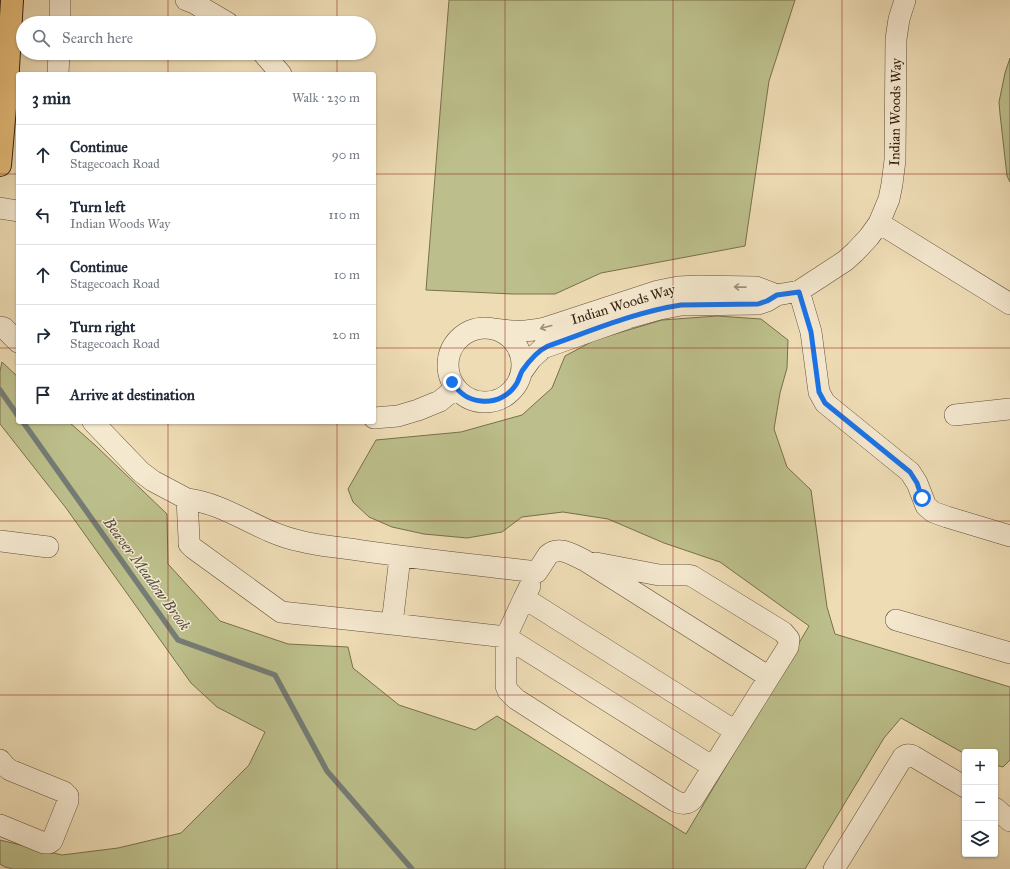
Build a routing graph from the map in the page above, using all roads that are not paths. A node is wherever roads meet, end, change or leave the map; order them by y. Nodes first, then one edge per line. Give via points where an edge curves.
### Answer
1 (12, 0) edge
2 (60, 0) edge
3 (186, 0) edge
4 (905, 0) edge
5 (60, 16) edge
6 (216, 16) edge
7 (16, 46) edge
8 (59, 60) edge
9 (269, 60) edge
10 (58, 72) edge
11 (279, 72) edge
12 (4, 84) edge
13 (0, 165) edge
14 (0, 208) edge
15 (16, 210) edge
16 (879, 223) junction
17 (799, 292) junction
18 (777, 295) junction
19 (1010, 304) edge
20 (0, 327) edge
21 (493, 328) junction
22 (16, 340) edge
23 (521, 373) junction
24 (456, 388) junction
25 (1010, 409) edge
26 (955, 415) dead end
27 (376, 418) edge
28 (95, 424) edge
29 (187, 499) junction
30 (1010, 524) edge
31 (980, 527) junction
32 (1010, 536) edge
33 (0, 541) edge
34 (48, 547) dead end
35 (400, 557) junction
36 (584, 560) junction
37 (537, 572) junction
38 (524, 598) junction
39 (896, 620) dead end
40 (392, 624) junction
41 (506, 637) junction
42 (1010, 653) edge
43 (768, 678) junction
44 (735, 731) junction
45 (0, 760) edge
46 (713, 767) junction
47 (963, 785) edge
48 (998, 811) edge
49 (1010, 821) edge
50 (0, 825) edge
51 (834, 869) edge

1 - 7 main road
2 - 5 street
3 - 6 street
4 - 16 street, Indian Woods Way via 896,39 896,160 888,199
7 - 12 main road
8 - 10 street
9 - 11 street
12 - 13 main road
14 - 15 street
16 - 17 street, Indian Woods Way via 845,261
16 - 19 street
17 - 18 street, Indian Woods Way
17 - 31 street via 811,332 819,392 825,403 910,472 926,506 933,512
18 -> 21 street, Indian Woods Way via 756,287 678,287 540,329 520,332
18 - 23 street, Indian Woods Way via 758,304 681,305 628,318 543,348 530,359
20 - 22 street
21 - 23 street via 512,339 516,345 520,352
21 - 24 street via 470,330 453,345 447,367
23 - 24 street via 508,394 493,401 469,398
24 - 27 street via 440,401 418,410 398,416
25 - 26 street
28 - 29 street via 140,472 153,482
29 - 35 street via 225,510 275,534 300,542
29 - 40 street via 189,544 281,612
30 - 31 street
31 - 32 street
33 - 34 street
35 - 37 street
35 - 40 street
36 - 37 street via 564,551 556,551 548,555
36 - 43 street
36 - 43 street via 659,575 692,576 784,632 789,639 788,647
37 - 38 street
38 - 41 street
38 - 44 street
39 - 42 street
40 - 41 street
41 - 46 street
41 - 46 street via 506,686 512,696 675,801 685,804 693,799
43 - 44 street
44 - 46 street
45 - 50 street via 10,770 64,792 68,796 49,843
47 - 51 street via 914,756 905,755
48 - 49 street

